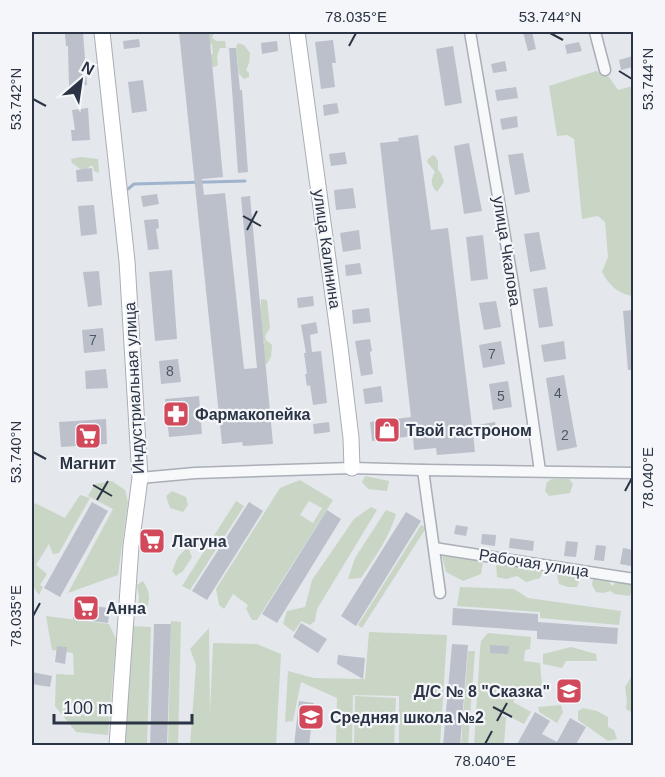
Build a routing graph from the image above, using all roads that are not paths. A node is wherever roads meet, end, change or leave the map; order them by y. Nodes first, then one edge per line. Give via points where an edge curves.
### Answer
1 (102, 32) edge
2 (297, 32) edge
3 (470, 32) edge
4 (595, 32) edge
5 (605, 70) dead end
6 (352, 468) junction
7 (423, 470) junction
8 (540, 471) junction
9 (633, 473) edge
10 (140, 478) junction
11 (434, 548) junction
12 (633, 579) edge
13 (440, 593) dead end
14 (117, 746) edge

1 - 10 street, Индустриальная улица via 127,261
2 - 6 street, улица Калинина via 340,347
3 - 8 street, улица Чкалова
4 - 5 street
6 - 7 street
6 - 10 street
7 - 8 street
7 - 11 street
8 - 9 street
10 - 14 street, Индустриальная улица via 131,546
11 - 12 street, Рабочая улица
11 - 13 street

